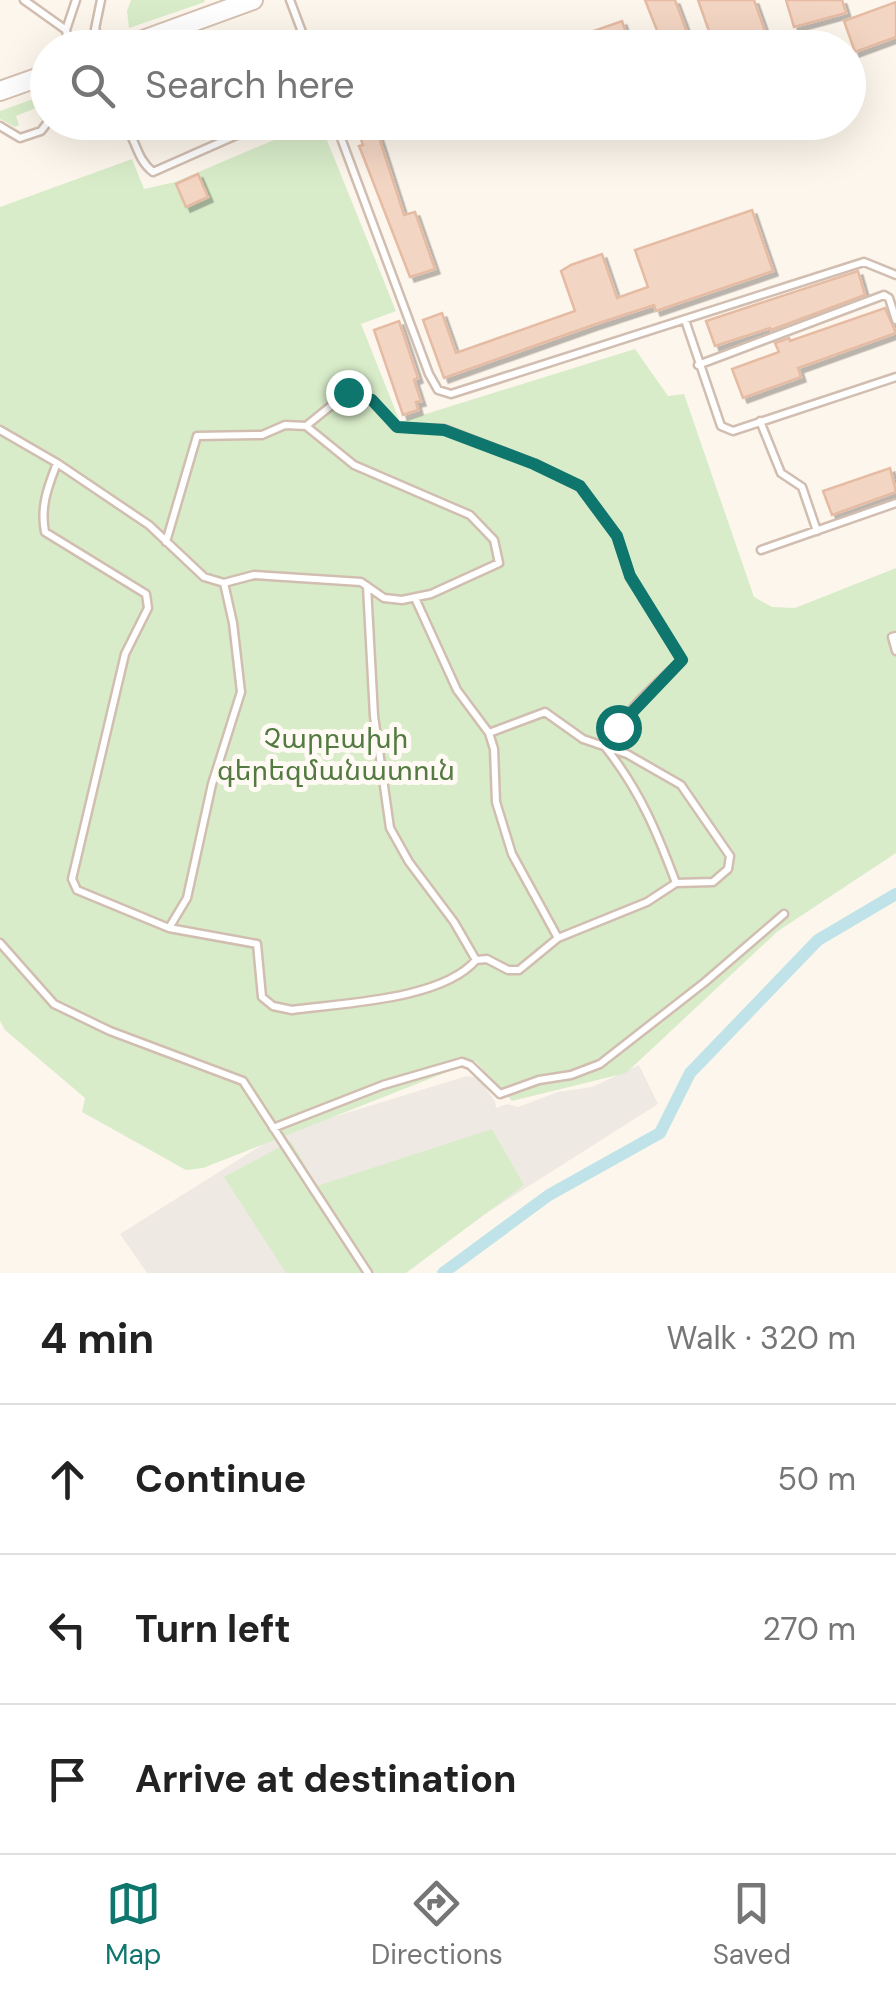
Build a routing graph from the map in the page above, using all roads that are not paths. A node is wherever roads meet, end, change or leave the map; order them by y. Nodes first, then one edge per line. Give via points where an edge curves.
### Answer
1 (24, 0) edge
2 (76, 0) edge
3 (101, 0) edge
4 (271, 0) edge
5 (290, 0) edge
6 (244, 3) edge
7 (66, 30) joint
8 (96, 30) edge
9 (170, 30) edge
10 (182, 30) edge
11 (301, 30) edge
12 (30, 84) edge
13 (0, 94) edge
14 (0, 126) edge
15 (30, 135) edge
16 (134, 140) edge
17 (225, 140) edge
18 (343, 140) edge
19 (896, 275) edge
20 (685, 320) junction
21 (896, 320) edge
22 (698, 365) junction
23 (896, 377) edge
24 (760, 421) junction
25 (306, 426) junction
26 (0, 430) edge
27 (57, 463) junction
28 (896, 504) edge
29 (817, 531) junction
30 (166, 542) junction
31 (761, 550) dead end
32 (224, 584) junction
33 (367, 586) junction
34 (415, 598) junction
35 (896, 636) edge
36 (896, 652) edge
37 (490, 733) junction
38 (606, 746) junction
39 (676, 882) junction
40 (784, 914) dead end
41 (169, 928) junction
42 (558, 938) junction
43 (0, 944) edge
44 (476, 960) junction
45 (274, 1128) junction
46 (368, 1273) edge

1 - 7 lane
2 - 7 lane
3 - 8 lane
4 - 6 main road
5 - 11 lane
6 - 9 main road
6 - 10 main road
12 - 13 main road
14 - 15 lane via 20,138
16 - 17 lane via 152,172
18 - 20 lane via 438,390 452,394
19 - 20 lane via 864,262
20 - 22 lane
21 - 22 lane via 884,295
22 - 24 lane via 722,426 732,431
23 - 24 lane
24 - 29 lane via 781,474 802,487
25 - 30 lane via 198,436
25 - 34 lane via 354,465 470,515 494,540 498,563
25 - 38 lane via 348,392 372,400 397,427 444,430 580,486 617,536 630,576 682,660
26 - 27 lane
27 - 30 lane
27 - 41 lane via 44,497 45,532 146,594 148,608 125,654 72,879 77,890
28 - 29 lane
29 - 31 lane
30 - 32 lane via 204,578
32 - 33 lane via 254,575
32 - 41 lane via 240,692 187,898
33 - 34 lane via 384,598
33 - 44 lane via 374,716 390,828
34 - 37 lane via 457,690
35 - 36 lane
37 - 38 lane via 545,712 583,739
37 - 42 lane via 496,802 512,854
38 - 39 lane via 631,779
38 - 39 lane via 681,785 730,856 728,869 713,882
39 - 42 lane via 647,902
40 - 45 lane via 600,1064 500,1094 462,1062
41 - 44 lane via 258,944 262,997 292,1010 425,989 468,971
42 - 44 lane via 519,970
43 - 45 lane via 54,1004 242,1081
45 - 46 lane

